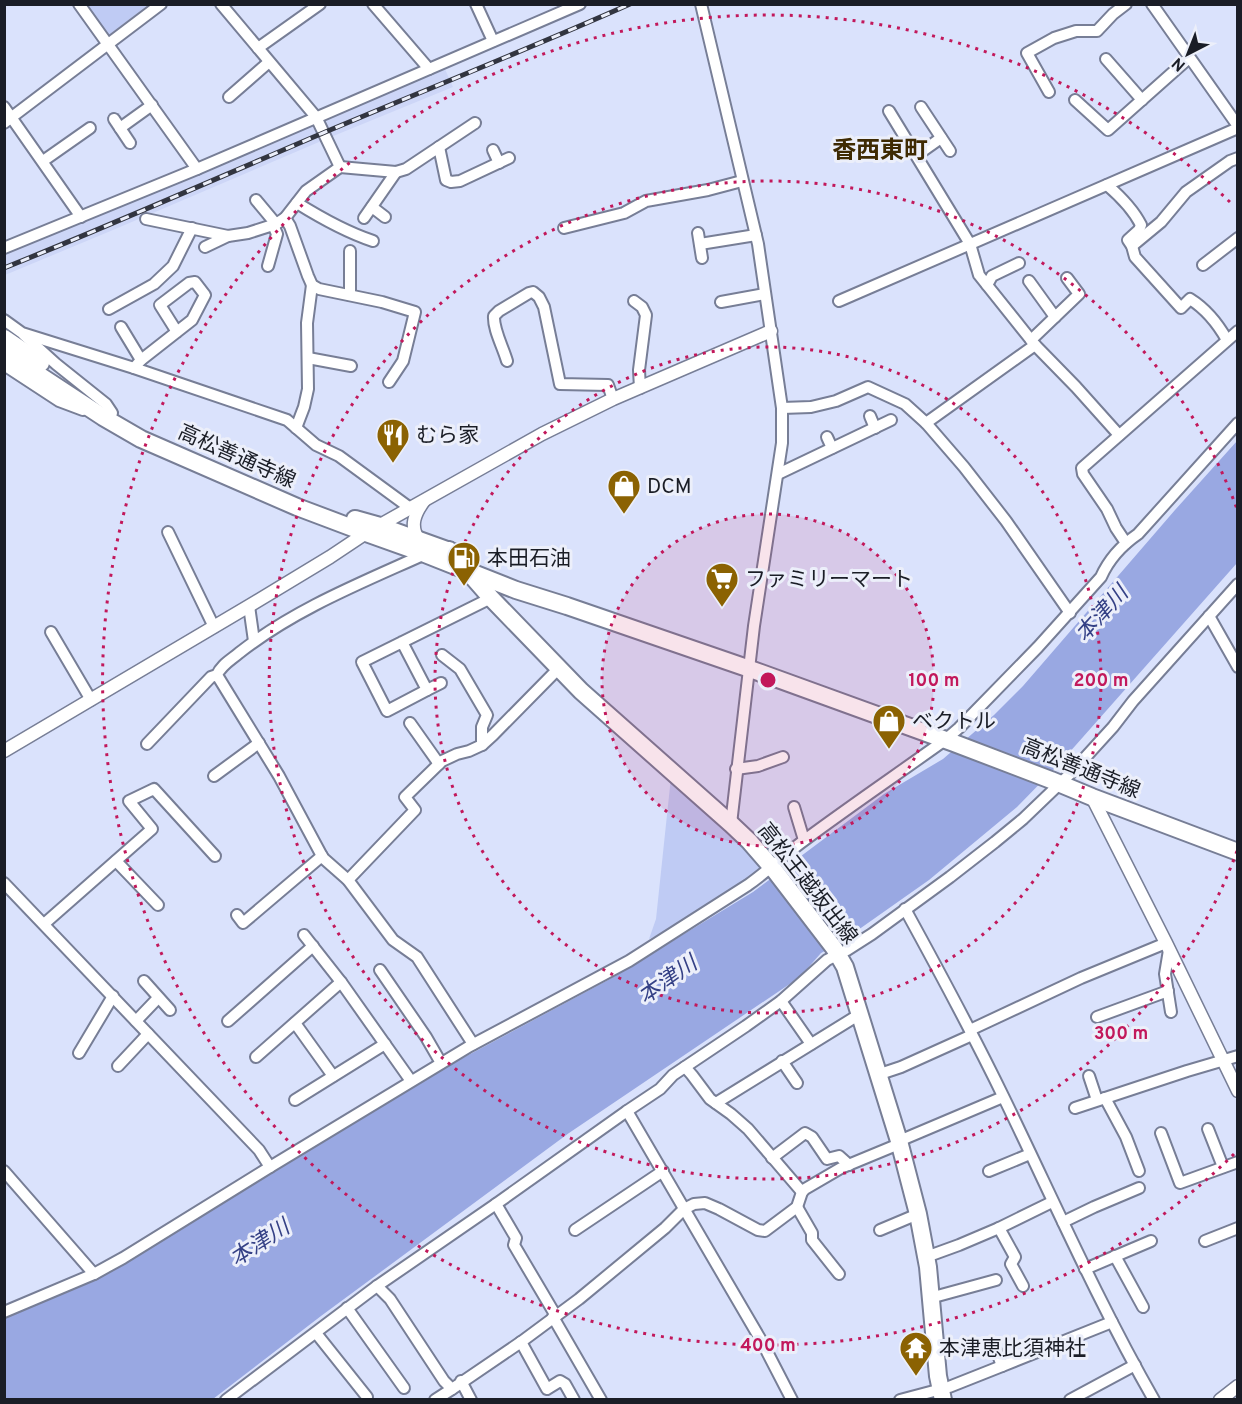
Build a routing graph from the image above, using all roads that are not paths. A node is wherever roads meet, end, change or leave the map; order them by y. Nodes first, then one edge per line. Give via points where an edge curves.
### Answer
1 (79, 4) edge
2 (161, 4) edge
3 (220, 4) edge
4 (320, 4) edge
5 (373, 4) edge
6 (476, 4) edge
7 (580, 4) edge
8 (701, 4) edge
9 (1126, 4) edge
10 (1152, 4) edge
11 (493, 42) junction
12 (108, 44) junction
13 (258, 48) junction
14 (1189, 58) junction
15 (1106, 59) dead end
16 (269, 62) junction
17 (429, 69) junction
18 (1049, 92) dead end
19 (229, 97) dead end
20 (1075, 100) dead end
21 (1142, 100) junction
22 (152, 105) junction
23 (4, 107) edge
24 (921, 107) dead end
25 (889, 111) dead end
26 (316, 117) junction
27 (8, 120) edge
28 (476, 123) dead end
29 (1238, 127) edge
30 (90, 128) dead end
31 (941, 138) junction
32 (130, 143) dead end
33 (439, 147) junction
34 (493, 150) dead end
35 (950, 151) dead end
36 (916, 155) junction
37 (1238, 158) edge
38 (43, 161) junction
39 (340, 167) junction
40 (197, 169) junction
41 (396, 172) junction
42 (742, 181) junction
43 (1107, 185) junction
44 (256, 200) dead end
45 (297, 203) junction
46 (372, 207) junction
47 (81, 217) junction
48 (385, 217) dead end
49 (364, 218) dead end
50 (146, 219) dead end
51 (278, 223) junction
52 (192, 228) junction
53 (564, 228) dead end
54 (756, 235) junction
55 (228, 236) junction
56 (1238, 238) edge
57 (373, 241) dead end
58 (970, 244) junction
59 (1132, 246) junction
60 (205, 247) dead end
61 (4, 248) edge
62 (350, 251) dead end
63 (702, 258) dead end
64 (1019, 262) dead end
65 (268, 266) dead end
66 (1203, 266) dead end
67 (1067, 278) dead end
68 (1029, 281) dead end
69 (151, 285) junction
70 (312, 285) junction
71 (987, 285) junction
72 (765, 294) junction
73 (350, 295) junction
74 (634, 301) dead end
75 (839, 301) dead end
76 (721, 302) dead end
77 (163, 303) junction
78 (109, 309) dead end
79 (1055, 317) junction
80 (4, 321) edge
81 (121, 327) dead end
82 (771, 331) junction
83 (1238, 331) edge
84 (177, 332) junction
85 (22, 333) junction
86 (4, 338) edge
87 (1227, 340) junction
88 (1033, 342) junction
89 (4, 352) edge
90 (308, 358) junction
91 (507, 361) dead end
92 (137, 364) junction
93 (4, 365) edge
94 (351, 366) dead end
95 (389, 381) dead end
96 (640, 388) junction
97 (613, 399) junction
98 (782, 408) junction
99 (108, 415) junction
100 (870, 416) dead end
101 (891, 420) dead end
102 (926, 423) junction
103 (1238, 423) edge
104 (296, 428) junction
105 (875, 428) junction
106 (1119, 435) junction
107 (827, 437) dead end
108 (832, 448) junction
109 (778, 474) junction
110 (424, 500) junction
111 (410, 508) junction
112 (383, 527) junction
113 (168, 532) dead end
114 (1126, 543) junction
115 (402, 546) junction
116 (422, 547) junction
117 (449, 550) junction
118 (466, 570) junction
119 (1238, 584) edge
120 (504, 592) junction
121 (249, 606) junction
122 (1070, 613) junction
123 (1209, 616) junction
124 (214, 627) junction
125 (51, 632) dead end
126 (254, 641) junction
127 (402, 642) junction
128 (442, 655) dead end
129 (1238, 667) edge
130 (559, 668) junction
131 (750, 669) junction
132 (217, 675) junction
133 (441, 683) dead end
134 (427, 690) junction
135 (91, 700) junction
136 (410, 723) dead end
137 (950, 741) junction
138 (259, 743) junction
139 (147, 744) dead end
140 (482, 745) junction
141 (4, 751) edge
142 (783, 757) dead end
143 (439, 764) junction
144 (736, 769) junction
145 (214, 776) dead end
146 (1056, 782) junction
147 (1092, 798) junction
148 (794, 807) dead end
149 (731, 824) junction
150 (804, 840) junction
151 (1238, 852) edge
152 (215, 856) dead end
153 (322, 856) junction
154 (116, 861) junction
155 (773, 869) junction
156 (348, 880) junction
157 (4, 883) edge
158 (158, 905) dead end
159 (905, 909) junction
160 (237, 915) dead end
161 (44, 924) junction
162 (304, 935) dead end
163 (313, 946) junction
164 (1167, 946) junction
165 (836, 951) junction
166 (380, 970) dead end
167 (144, 981) dead end
168 (341, 982) junction
169 (1168, 991) junction
170 (113, 996) junction
171 (158, 998) junction
172 (782, 1001) junction
173 (170, 1010) dead end
174 (1171, 1012) dead end
175 (860, 1014) junction
176 (1096, 1017) dead end
177 (136, 1021) junction
178 (228, 1021) dead end
179 (295, 1023) junction
180 (971, 1032) junction
181 (148, 1034) junction
182 (385, 1044) junction
183 (473, 1044) junction
184 (811, 1044) junction
185 (79, 1053) dead end
186 (1238, 1056) edge
187 (256, 1057) dead end
188 (782, 1061) junction
189 (1223, 1061) junction
190 (441, 1063) junction
191 (118, 1066) dead end
192 (685, 1067) junction
193 (877, 1075) junction
194 (333, 1076) junction
195 (1089, 1076) dead end
196 (411, 1082) junction
197 (797, 1083) dead end
198 (1238, 1091) edge
199 (1004, 1097) junction
200 (1101, 1099) junction
201 (295, 1100) dead end
202 (716, 1103) junction
203 (1074, 1108) dead end
204 (627, 1111) junction
205 (1208, 1130) dead end
206 (1161, 1133) dead end
207 (899, 1142) junction
208 (1030, 1154) junction
209 (772, 1158) junction
210 (1238, 1162) edge
211 (849, 1165) junction
212 (270, 1167) junction
213 (1223, 1167) junction
214 (1139, 1170) dead end
215 (4, 1171) edge
216 (663, 1171) junction
217 (989, 1171) dead end
218 (802, 1192) junction
219 (1134, 1194) dead end
220 (1052, 1202) junction
221 (496, 1204) junction
222 (797, 1207) junction
223 (684, 1209) junction
224 (918, 1214) junction
225 (1063, 1222) junction
226 (999, 1228) junction
227 (1238, 1228) edge
228 (575, 1230) dead end
229 (880, 1230) dead end
230 (1150, 1241) dead end
231 (1204, 1241) dead end
232 (1115, 1256) junction
233 (926, 1257) junction
234 (1085, 1269) junction
235 (94, 1274) junction
236 (839, 1274) dead end
237 (996, 1280) dead end
238 (377, 1286) junction
239 (1023, 1286) dead end
240 (930, 1298) junction
241 (1143, 1307) dead end
242 (347, 1308) junction
243 (4, 1312) edge
244 (554, 1316) junction
245 (1112, 1322) junction
246 (316, 1333) junction
247 (520, 1342) junction
248 (997, 1352) dead end
249 (1135, 1365) junction
250 (1002, 1366) junction
251 (457, 1385) junction
252 (1238, 1386) edge
253 (405, 1389) dead end
254 (942, 1394) edge
255 (367, 1397) dead end
256 (1222, 1399) edge
257 (226, 1400) edge
258 (435, 1400) edge
259 (471, 1400) edge
260 (574, 1400) edge
261 (601, 1400) edge
262 (792, 1400) edge
263 (900, 1400) edge
264 (1070, 1400) edge
265 (1154, 1400) edge

1 - 12 street
2 - 12 street
3 - 13 street
4 - 13 street
5 - 17 street
6 - 11 street
7 - 11 street
8 - 42 street
9 - 18 street via 1097,31 1076,31 1027,53
10 - 14 street
11 - 17 street
12 - 22 street
12 - 27 street
13 - 16 street
14 - 21 street
14 - 29 street
15 - 21 street
16 - 19 street
16 - 26 street
17 - 26 street
20 - 21 street via 1108,130
22 - 32 street via 117,124
22 - 40 street
23 - 27 street
24 - 31 street
25 - 36 street
26 - 39 street
26 - 40 street
27 - 38 street
28 - 33 street
29 - 43 street
30 - 38 street
31 - 35 street
31 - 36 street
33 - 34 street via 446,180 451,182 504,161
33 - 41 street
36 - 58 street
37 - 59 street via 1186,192 1161,222
38 - 47 street
39 - 41 street
39 - 45 street via 306,190
40 - 47 street
41 - 46 street
42 - 53 street via 646,201 624,213
42 - 54 street
43 - 58 street
43 - 59 street via 1141,225 1128,240
44 - 51 street
45 - 51 street
45 - 57 street via 325,221
46 - 48 street
46 - 49 street
47 - 61 street
50 - 52 street
51 - 55 street
51 - 65 street
51 - 70 street via 290,226
52 - 55 street
52 - 69 street via 172,267
54 - 63 street via 699,239
54 - 72 street
55 - 60 street
56 - 66 street
58 - 71 street via 979,275
58 - 75 street
59 - 87 street via 1135,257 1176,304 1181,308 1190,299 1200,305
62 - 73 street
64 - 71 street via 992,276
67 - 79 street via 1079,294
68 - 79 street
69 - 77 street
69 - 78 street
70 - 73 street
70 - 90 street
71 - 88 street
72 - 76 street
72 - 82 street
73 - 95 street via 415,312 403,362
74 - 96 street via 646,315
77 - 84 street via 159,305
77 - 84 street via 189,283 195,282 205,295 192,320
79 - 88 street
80 - 85 street
81 - 92 street
82 - 96 street
82 - 98 street
83 - 87 street
84 - 92 street
85 - 92 street
85 - 99 street via 106,404
86 - 99 main road, 高松善通寺線
87 - 106 street
88 - 102 street
88 - 106 street
89 - 99 main road, 高松善通寺線
90 - 94 street
90 - 104 street via 308,389
91 - 97 street via 494,316 533,292 544,307 560,384 608,385
92 - 104 street via 287,420
93 - 99 street via 58,401
96 - 97 street
97 - 110 street
98 - 102 street via 811,408 868,387 905,404
98 - 109 street
99 - 112 main road, 高松善通寺線 via 255,482 332,513
100 - 105 street
101 - 105 street
102 - 122 street via 1006,521
103 - 114 street
104 - 111 street
105 - 108 street
106 - 114 street via 1082,468
107 - 108 street
108 - 109 street
109 - 131 street
110 - 111 street
110 - 116 street via 414,519 414,533
111 - 112 street
112 - 115 main road, 高松善通寺線
112 - 115 street
112 - 116 main road, 高松善通寺線
112 - 121 street
113 - 124 street
114 - 122 street
115 - 116 main road, 高松善通寺線
116 - 117 main road, 高松善通寺線
116 - 118 main road, 高松善通寺線
116 - 126 street
117 - 118 main road, 高松善通寺線
117 - 120 main road, 高松善通寺線
118 - 120 main road, 高松善通寺線
119 - 123 street
120 - 127 street
120 - 130 main road, 高松王越坂出線
120 - 131 main road, 高松善通寺線 via 567,606
121 - 124 street
121 - 126 street
122 - 137 street
123 - 129 street
123 - 146 street via 1113,727
124 - 135 street
125 - 135 street
126 - 132 street via 220,668
127 - 134 street
127 - 134 street via 358,665 388,714
128 - 140 street via 460,669 487,715
130 - 140 street
130 - 149 main road, 高松王越坂出線
131 - 137 main road, 高松善通寺線
131 - 144 street
132 - 138 street
132 - 139 street via 211,676
133 - 134 street
135 - 141 street
136 - 143 street
137 - 146 main road, 高松善通寺線
137 - 150 street
138 - 145 street
138 - 153 street
140 - 143 street
142 - 144 street
143 - 156 street via 405,797 415,810
144 - 149 street
146 - 147 main road, 高松善通寺線
146 - 159 street via 1023,819
147 - 151 main road, 高松善通寺線
147 - 164 street
148 - 150 street
149 - 155 main road, 高松王越坂出線
150 - 155 street
152 - 154 street via 154,789 129,801 152,829
153 - 156 street
153 - 160 street via 243,923
154 - 158 street
154 - 161 street
155 - 165 main road, 高松王越坂出線
155 - 183 street via 629,961
156 - 183 street via 393,939 417,957
157 - 161 street
159 - 165 street via 872,934
159 - 180 street
161 - 170 street
162 - 163 street
163 - 168 street
163 - 178 street
164 - 169 street
164 - 180 street via 1081,978
164 - 189 street
165 - 172 street
165 - 175 main road, 高松王越坂出線
166 - 190 street
167 - 171 street
168 - 179 street
168 - 182 street
169 - 174 street
169 - 176 street
170 - 177 street
170 - 185 street
171 - 173 street
171 - 177 street
172 - 184 street
172 - 192 street
175 - 184 street
175 - 193 main road, 高松王越坂出線
177 - 181 street
179 - 187 street
179 - 194 street
180 - 193 street
180 - 199 street
181 - 191 street
181 - 212 street via 259,1150
182 - 194 street
182 - 196 street
183 - 190 street
184 - 188 street
186 - 189 street
188 - 197 street
188 - 202 street
189 - 198 street
189 - 200 street
190 - 196 street
192 - 202 street
192 - 204 street
193 - 207 main road, 高松王越坂出線
194 - 201 street
195 - 200 street
196 - 212 street
199 - 207 street
199 - 208 street
200 - 203 street
200 - 214 street via 1126,1137
202 - 209 street via 748,1129
204 - 216 street
204 - 221 street
205 - 213 street
206 - 213 street via 1180,1183
207 - 211 street
207 - 224 main road, 高松王越坂出線
208 - 217 street
208 - 220 street
209 - 211 street via 805,1133 827,1158 839,1156
209 - 218 street
210 - 213 street
211 - 218 street
212 - 235 street
215 - 235 street
216 - 223 street
216 - 228 street
218 - 222 street
219 - 225 street via 1091,1202
220 - 225 street
220 - 226 street
221 - 238 street
221 - 244 street
222 - 223 street via 765,1231 705,1203
222 - 236 street via 812,1240
223 - 244 street via 598,1284
223 - 262 street
224 - 229 street
224 - 233 main road, 高松王越坂出線
225 - 234 street
226 - 233 street
226 - 239 street
227 - 231 street
230 - 232 street
232 - 234 street
232 - 241 street
233 - 240 main road, 高松王越坂出線
234 - 245 street
235 - 243 street
237 - 240 street
238 - 242 street
238 - 251 street via 390,1299 444,1381
240 - 254 main road, 高松王越坂出線
242 - 246 street
242 - 253 street
244 - 247 street
244 - 261 street
245 - 249 street
245 - 250 street
246 - 255 street
246 - 257 street
247 - 251 street
247 - 260 street via 547,1389 560,1381
248 - 250 street
249 - 264 street
249 - 265 street
250 - 254 street
251 - 258 street
251 - 259 street
252 - 256 street
254 - 263 street

